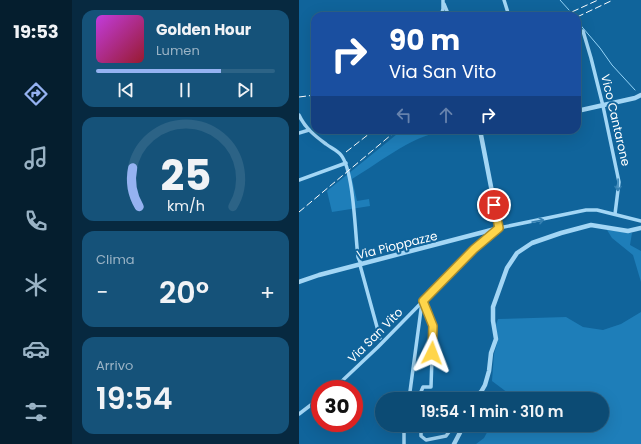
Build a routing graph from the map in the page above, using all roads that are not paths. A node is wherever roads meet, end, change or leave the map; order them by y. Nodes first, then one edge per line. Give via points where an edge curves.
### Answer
1 (505, 0) edge
2 (443, 1) edge
3 (442, 12) edge
4 (447, 12) edge
5 (508, 12) edge
6 (583, 31) dead end
7 (641, 95) edge
8 (635, 98) junction
9 (641, 100) edge
10 (603, 106) junction
11 (581, 110) edge
12 (299, 115) edge
13 (309, 130) joint
14 (299, 133) edge
15 (314, 134) edge
16 (481, 134) edge
17 (346, 163) junction
18 (299, 180) edge
19 (615, 214) junction
20 (641, 221) edge
21 (499, 228) junction
22 (641, 228) edge
23 (361, 264) junction
24 (299, 282) edge
25 (423, 301) junction
26 (380, 338) dead end
27 (343, 380) edge
28 (482, 390) edge
29 (410, 392) edge
30 (421, 392) edge
31 (311, 405) edge
32 (299, 414) edge
33 (404, 432) edge
34 (421, 432) edge
35 (449, 432) edge
36 (460, 432) edge
37 (404, 444) edge
38 (454, 444) edge

1 - 5 street
2 - 3 street
2 - 4 street
6 - 10 street, Vico Cantarone
7 - 8 street
8 - 9 street
8 - 10 street
10 - 11 street
10 -> 19 street, Vico Cantarone via 619,182
12 - 13 street
13 - 14 street
15 - 17 street via 336,150
16 - 21 street
17 - 18 street
17 - 23 street via 352,189 358,257
19 - 20 street
21 -> 19 street via 586,210
21 - 23 street, Via Pioppazze
21 - 25 street, Via San Vito via 474,249
22 - 28 street via 628,231 591,225 532,243 517,253 507,268 493,307 496,339
23 - 24 street, Via Pioppazze
23 - 26 street
25 - 27 street, Via San Vito
25 - 29 street
25 - 30 street via 433,326 431,387 423,387
31 - 32 street
33 - 37 street
34 - 35 street via 421,436 427,440 446,436
36 - 38 street

